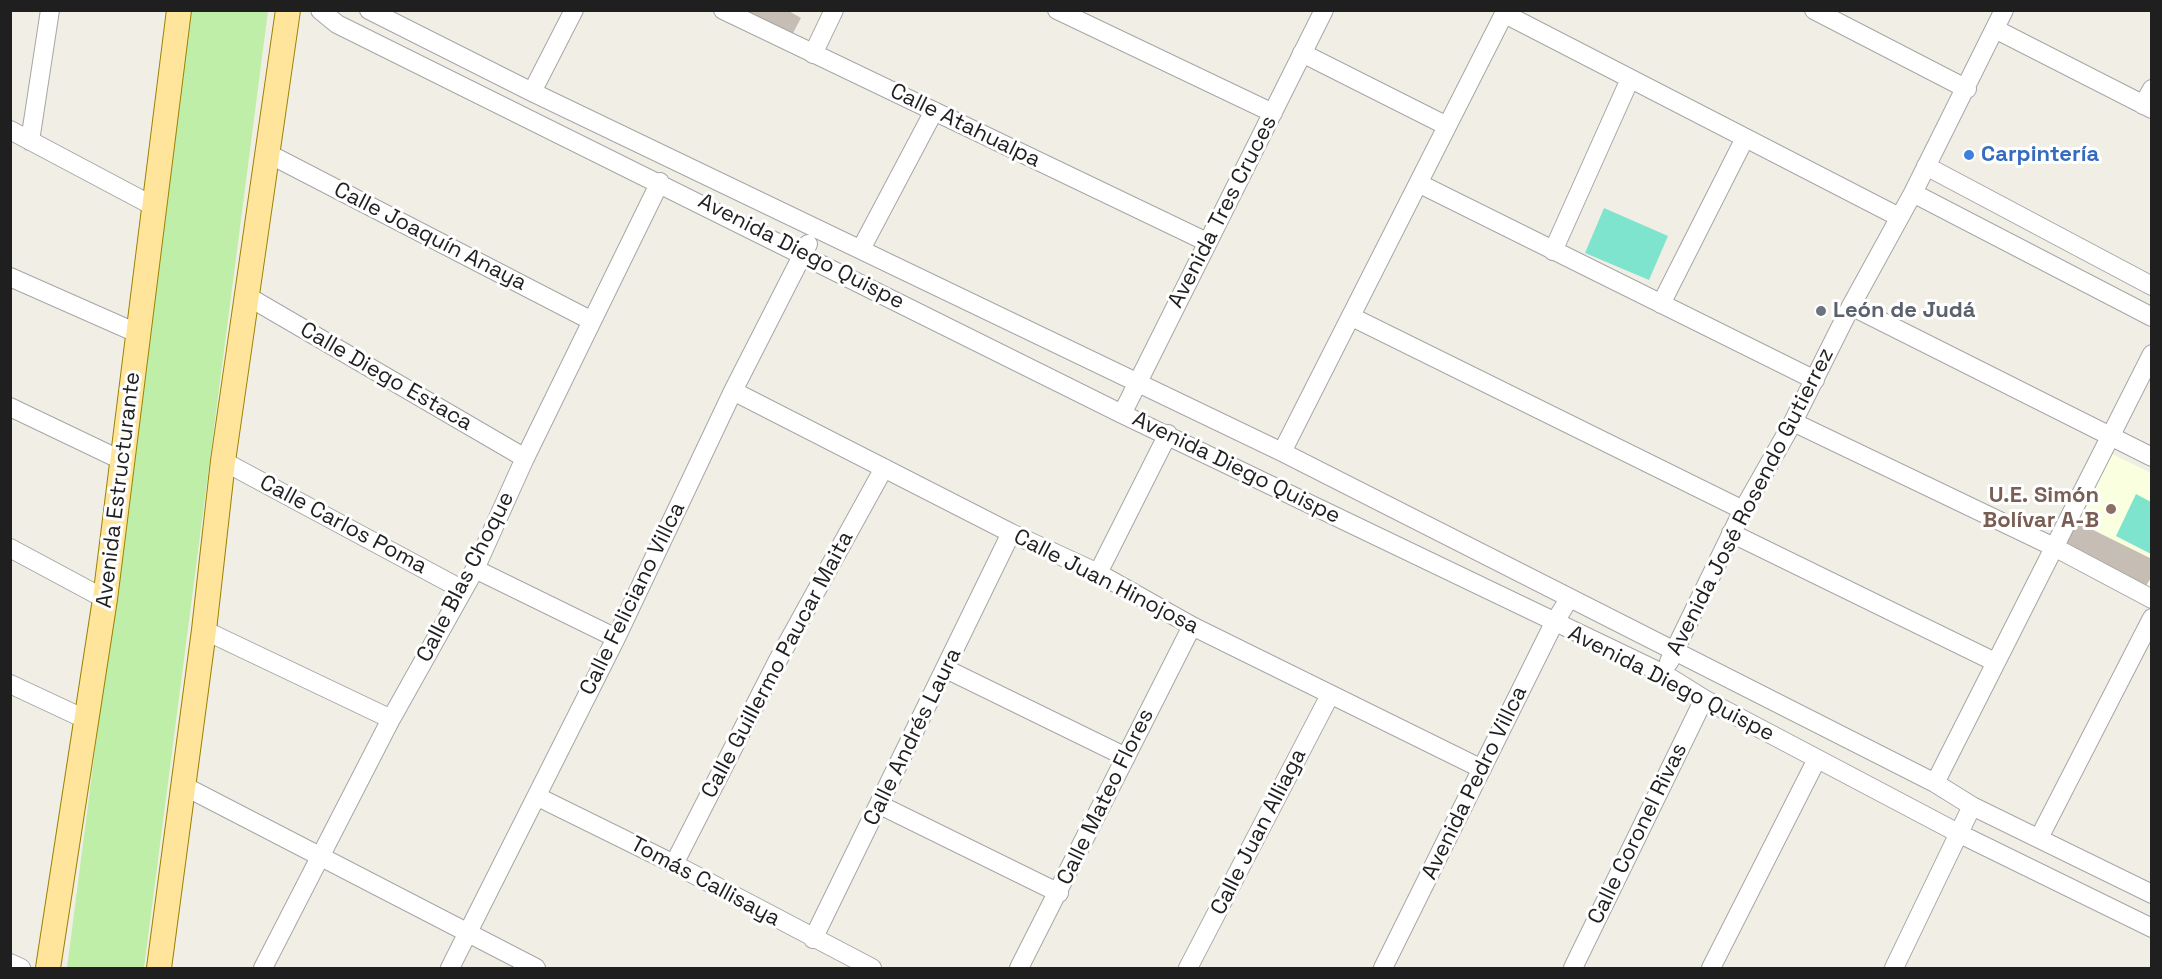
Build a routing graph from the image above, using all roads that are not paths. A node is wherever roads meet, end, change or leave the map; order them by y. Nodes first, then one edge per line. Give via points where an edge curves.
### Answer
1 (50, 10) edge
2 (179, 10) edge
3 (288, 10) edge
4 (320, 10) edge
5 (369, 10) edge
6 (574, 10) edge
7 (723, 10) edge
8 (834, 10) edge
9 (1057, 10) edge
10 (1324, 10) edge
11 (1814, 10) edge
12 (2004, 10) edge
13 (1506, 12) edge
14 (1995, 29) junction
15 (1302, 53) junction
16 (813, 54) junction
17 (1630, 79) junction
18 (1967, 89) junction
19 (532, 92) junction
20 (2149, 101) edge
21 (934, 111) junction
22 (1273, 113) junction
23 (1447, 126) junction
24 (10, 130) edge
25 (1745, 138) junction
26 (30, 141) junction
27 (267, 153) junction
28 (1926, 166) junction
29 (660, 182) junction
30 (1420, 184) junction
31 (1913, 194) junction
32 (155, 207) junction
33 (1899, 218) junction
34 (816, 229) junction
35 (1207, 242) junction
36 (861, 249) junction
37 (1552, 251) junction
38 (803, 253) junction
39 (10, 277) edge
40 (2151, 286) edge
41 (247, 296) junction
42 (1661, 304) junction
43 (1851, 306) junction
44 (1352, 317) junction
45 (2151, 317) edge
46 (592, 321) junction
47 (139, 334) junction
48 (2151, 354) edge
49 (1815, 380) junction
50 (1137, 382) junction
51 (733, 391) junction
52 (10, 407) edge
53 (1122, 414) junction
54 (1793, 422) junction
55 (1168, 434) junction
56 (2112, 436) junction
57 (1282, 452) junction
58 (2151, 457) edge
59 (525, 458) junction
60 (123, 461) junction
61 (223, 461) junction
62 (884, 468) junction
63 (1743, 510) junction
64 (1011, 533) junction
65 (1731, 533) junction
66 (10, 548) edge
67 (2056, 548) junction
68 (476, 569) junction
69 (1098, 573) junction
70 (463, 590) junction
71 (105, 599) junction
72 (1569, 599) junction
73 (2151, 599) edge
74 (2151, 618) edge
75 (1554, 623) junction
76 (1192, 626) junction
77 (204, 630) junction
78 (616, 638) junction
79 (1673, 652) junction
80 (1995, 662) junction
81 (946, 669) junction
82 (1664, 674) junction
83 (10, 684) edge
84 (1330, 694) junction
85 (1704, 699) junction
86 (391, 719) junction
87 (87, 720) junction
88 (1126, 758) junction
89 (1817, 759) junction
90 (1482, 769) junction
91 (1935, 783) junction
92 (184, 786) junction
93 (538, 797) junction
94 (880, 805) junction
95 (1972, 806) junction
96 (1958, 833) junction
97 (2039, 838) junction
98 (319, 857) junction
99 (674, 864) junction
100 (1059, 893) junction
101 (2151, 894) edge
102 (2151, 928) edge
103 (468, 934) junction
104 (813, 939) junction
105 (10, 963) edge
106 (21, 969) edge
107 (48, 969) edge
108 (159, 969) edge
109 (263, 969) edge
110 (450, 969) edge
111 (536, 969) edge
112 (872, 969) edge
113 (1019, 969) edge
114 (1188, 969) edge
115 (1383, 969) edge
116 (1573, 969) edge
117 (1711, 969) edge
118 (1894, 969) edge

1 - 26 street
2 - 32 main road, Avenida Estructurante
3 - 27 main road
4 - 29 street, Avenida Diego Quispe via 338,24
5 - 19 street, Avenida Diego Quispe
6 - 19 street
7 - 16 street, Calle Atahualpa
8 - 16 street
9 - 22 street
10 - 15 street, Avenida Tres Cruces
11 - 18 street
12 - 14 street, Avenida José Rosendo Gutierrez
13 - 17 street
13 - 23 street
14 - 18 street, Avenida José Rosendo Gutierrez
14 - 20 street
15 - 22 street, Avenida Tres Cruces
15 - 23 street
16 - 21 street, Calle Atahualpa
17 - 25 street
17 - 37 street
18 - 28 street, Avenida José Rosendo Gutierrez
19 - 34 street, Avenida Diego Quispe
21 - 35 street, Calle Atahualpa
21 - 36 street
22 - 35 street, Avenida Tres Cruces
23 - 30 street
24 - 26 street
25 - 33 street
25 - 42 street
26 - 32 street
27 - 41 main road
27 - 46 street, Calle Joaquín Anaya
28 - 31 street, Avenida José Rosendo Gutierrez
28 - 40 street
29 - 38 street, Avenida Diego Quispe
29 - 46 street, Calle Blas Choque
30 - 37 street
30 - 44 street
31 - 33 street, Avenida José Rosendo Gutierrez
31 - 45 street
32 - 47 main road, Avenida Estructurante
33 - 43 street, Avenida José Rosendo Gutierrez
34 - 36 street, Avenida Diego Quispe
34 - 38 street, Calle Feliciano Villca
35 - 50 street, Avenida Tres Cruces
36 - 50 street, Avenida Diego Quispe
37 - 42 street
38 - 51 street, Calle Feliciano Villca
38 - 53 street, Avenida Diego Quispe
39 - 47 street
41 - 59 street, Calle Diego Estaca
41 - 61 main road
42 - 49 street
43 - 49 street, Avenida José Rosendo Gutierrez
43 - 56 street
44 - 57 street
44 - 63 street
46 - 59 street, Calle Blas Choque
47 - 60 main road, Avenida Estructurante
48 - 56 street
49 - 54 street, Avenida José Rosendo Gutierrez
50 - 53 street, Avenida Tres Cruces
50 - 57 street, Avenida Diego Quispe
51 - 62 street, Calle Juan Hinojosa
51 - 78 street, Calle Feliciano Villca
52 - 60 street
53 - 55 street, Avenida Diego Quispe
54 - 63 street, Avenida José Rosendo Gutierrez
54 - 67 street
55 - 69 street
55 - 75 street, Avenida Diego Quispe
56 - 58 street
56 - 67 street
57 - 72 street, Avenida Diego Quispe
59 - 68 street, Calle Blas Choque
60 - 71 main road, Avenida Estructurante
61 - 70 street, Calle Carlos Poma
61 - 77 main road
62 - 64 street, Calle Juan Hinojosa
62 - 99 street, Calle Guillermo Paucar Maita via 778,660
63 - 65 street, Avenida José Rosendo Gutierrez
64 - 69 street, Calle Juan Hinojosa
64 - 81 street, Calle Andrés Laura
65 - 79 street, Avenida José Rosendo Gutierrez
65 - 80 street
66 - 71 street
67 - 73 street
67 - 80 street
68 - 70 street, Calle Blas Choque
68 - 78 street
69 - 76 street, Calle Juan Hinojosa
70 - 86 street, Calle Blas Choque
71 - 87 main road, Avenida Estructurante
72 - 75 street, Avenida Pedro Villca
72 - 79 street, Avenida Diego Quispe
74 - 97 street
75 - 82 street, Avenida Diego Quispe
75 - 90 street, Avenida Pedro Villca
76 - 84 street, Calle Juan Hinojosa
76 - 88 street, Calle Mateo Flores
77 - 86 street
77 - 92 main road
78 - 93 street, Calle Feliciano Villca
79 - 82 street, Avenida José Rosendo Gutierrez
79 - 91 street, Avenida Diego Quispe
80 - 91 street
81 - 88 street
81 - 94 street, Calle Andrés Laura
82 - 85 street, Avenida Diego Quispe
83 - 87 street
84 - 90 street, Calle Juan Hinojosa
84 - 114 street, Calle Juan Alliaga
85 - 89 street, Avenida Diego Quispe
85 - 116 street, Calle Coronel Rivas
86 - 98 street, Calle Blas Choque
87 - 107 main road, Avenida Estructurante
88 - 100 street, Calle Mateo Flores
89 - 96 street, Avenida Diego Quispe
89 - 117 street
90 - 115 street, Avenida Pedro Villca
91 - 95 street, Avenida Diego Quispe
92 - 98 street
92 - 108 main road
93 - 99 street, Tomás Callisaya
93 - 103 street, Calle Feliciano Villca
94 - 100 street
94 - 104 street, Calle Andrés Laura
95 - 96 street
95 - 97 street, Avenida Diego Quispe
96 - 102 street, Avenida Diego Quispe
96 - 118 street
97 - 101 street, Avenida Diego Quispe
98 - 103 street
98 - 109 street, Calle Blas Choque
99 - 104 street, Tomás Callisaya
100 - 113 street, Calle Mateo Flores
103 - 110 street, Calle Feliciano Villca
103 - 111 street
104 - 112 street, Tomás Callisaya
105 - 106 street

